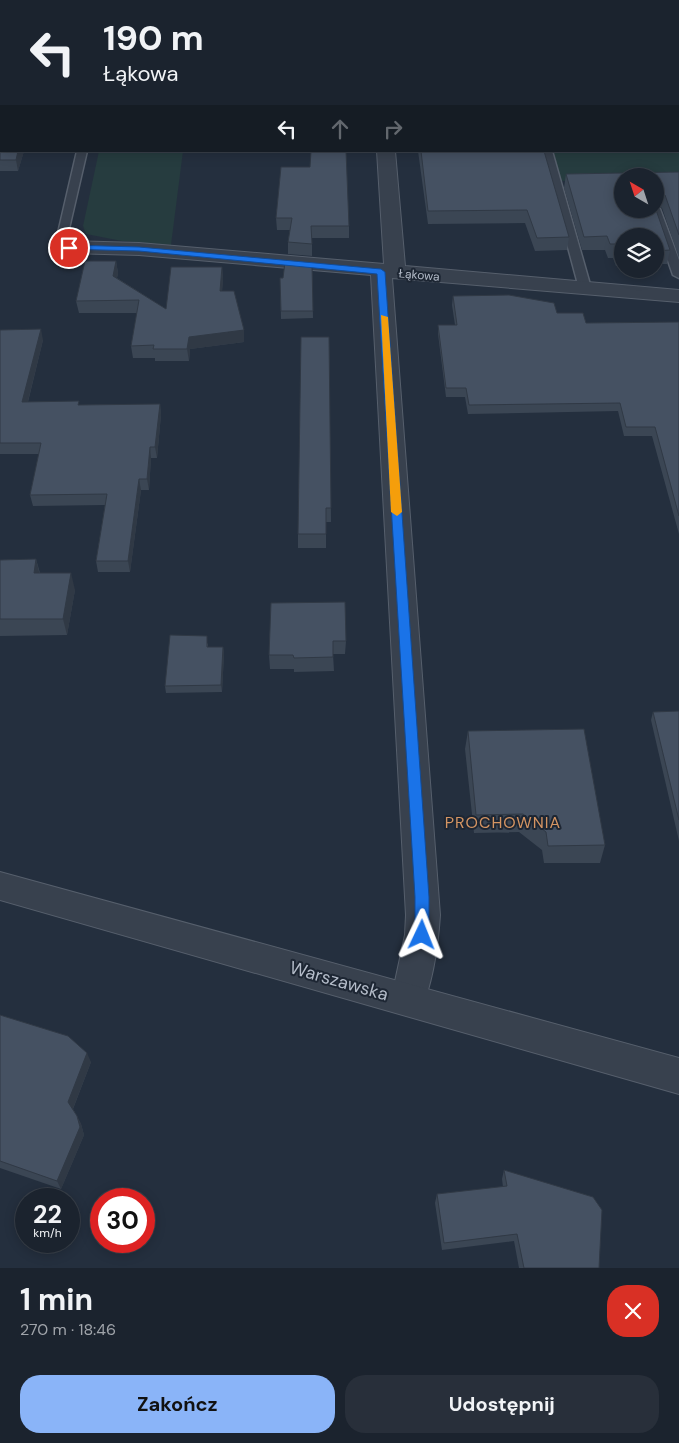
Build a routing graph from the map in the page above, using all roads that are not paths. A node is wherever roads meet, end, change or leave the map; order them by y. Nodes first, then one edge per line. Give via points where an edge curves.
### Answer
1 (82, 152) edge
2 (386, 152) edge
3 (547, 152) edge
4 (658, 218) edge
5 (69, 248) joint
6 (388, 272) junction
7 (679, 275) edge
8 (586, 288) junction
9 (679, 296) edge
10 (0, 886) edge
11 (408, 1000) junction
12 (679, 1076) edge

1 - 5 lane via 63,233
2 - 6 street
3 - 8 lane
4 - 7 lane
5 - 6 street, Łąkowa via 139,249
6 - 8 street, Łąkowa
6 - 11 street via 423,915
8 - 9 street, Łąkowa
10 - 11 street, Warszawska
11 - 12 street, Warszawska

